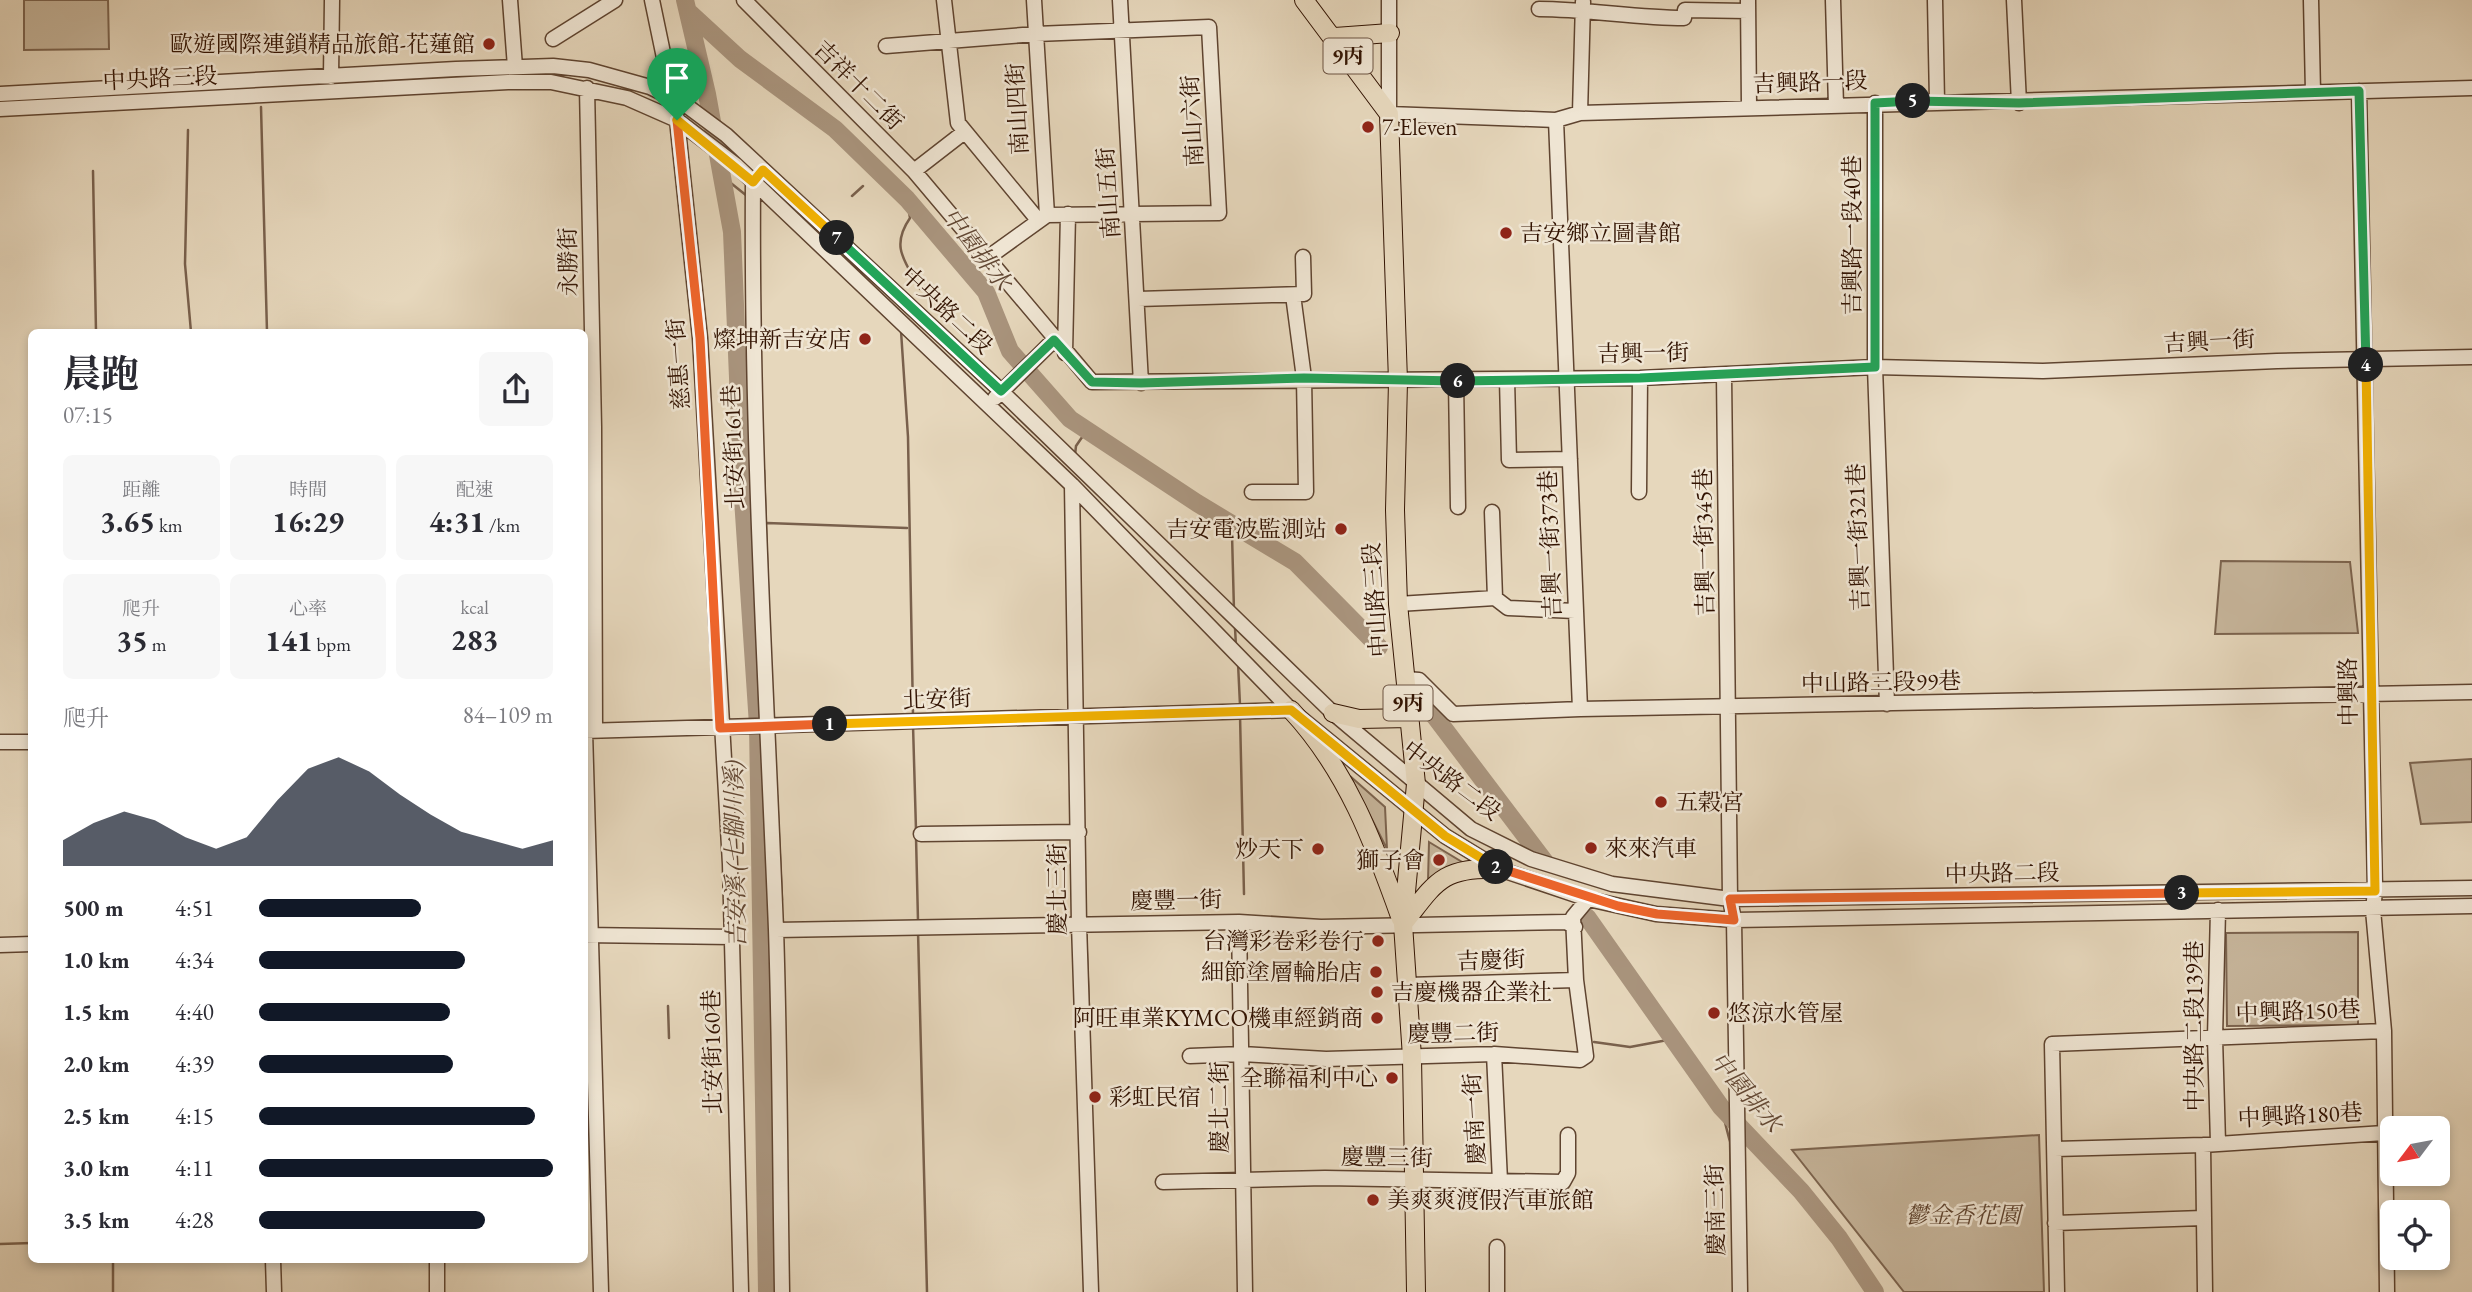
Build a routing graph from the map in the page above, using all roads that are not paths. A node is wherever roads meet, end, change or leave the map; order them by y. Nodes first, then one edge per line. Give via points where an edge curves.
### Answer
1 (332, 0) edge
2 (510, 0) edge
3 (615, 0) edge
4 (652, 0) edge
5 (744, 0) edge
6 (944, 0) edge
7 (1034, 0) edge
8 (1119, 0) edge
9 (1304, 0) edge
10 (1390, 0) edge
11 (1833, 0) edge
12 (1935, 0) edge
13 (2014, 0) edge
14 (2311, 0) edge
15 (1582, 5) edge
16 (1748, 6) edge
17 (1539, 9) dead end
18 (1123, 32) junction
19 (1390, 33) junction
20 (1036, 34) junction
21 (1335, 37) junction
22 (554, 39) dead end
23 (950, 40) junction
24 (886, 46) dead end
25 (515, 67) junction
26 (331, 77) junction
27 (587, 88) junction
28 (2472, 88) edge
29 (2359, 91) junction
30 (2313, 92) junction
31 (0, 94) edge
32 (678, 100) junction
33 (1937, 101) junction
34 (1875, 103) junction
35 (2019, 103) junction
36 (1749, 106) junction
37 (1836, 106) junction
38 (0, 110) edge
39 (1580, 113) junction
40 (1389, 114) junction
41 (677, 120) junction
42 (1556, 120) junction
43 (963, 133) junction
44 (726, 135) joint
45 (736, 165) joint
46 (763, 170) junction
47 (914, 171) junction
48 (753, 182) junction
49 (1133, 213) junction
50 (1068, 214) junction
51 (1043, 218) junction
52 (1303, 257) dead end
53 (986, 259) junction
54 (1293, 295) junction
55 (1138, 299) junction
56 (1053, 342) junction
57 (1065, 353) junction
58 (2472, 357) edge
59 (2366, 359) junction
60 (1875, 367) junction
61 (1724, 375) junction
62 (1568, 377) junction
63 (1304, 378) junction
64 (1640, 378) junction
65 (1507, 379) junction
66 (1398, 381) junction
67 (1456, 381) junction
68 (1141, 383) junction
69 (1001, 391) junction
70 (988, 404) junction
71 (1570, 458) junction
72 (1072, 485) junction
73 (1252, 492) dead end
74 (1639, 492) dead end
75 (1458, 507) dead end
76 (1492, 512) dead end
77 (1496, 598) junction
78 (1398, 604) junction
79 (1575, 611) junction
80 (1406, 679) junction
81 (2472, 692) edge
82 (2371, 695) junction
83 (1887, 704) junction
84 (1728, 708) junction
85 (1580, 709) junction
86 (1291, 710) junction
87 (1334, 713) junction
88 (1075, 718) junction
89 (1409, 718) junction
90 (759, 727) junction
91 (725, 728) junction
92 (588, 731) edge
93 (0, 742) edge
94 (28, 742) edge
95 (1416, 784) junction
96 (1416, 811) junction
97 (1079, 832) junction
98 (921, 834) dead end
99 (1499, 869) junction
100 (2472, 888) edge
101 (2375, 891) junction
102 (1588, 899) junction
103 (2472, 906) edge
104 (1732, 909) junction
105 (2218, 910) junction
106 (2373, 910) junction
107 (1239, 922) junction
108 (1079, 924) junction
109 (1403, 924) junction
110 (1575, 926) junction
111 (776, 930) junction
112 (588, 935) edge
113 (732, 937) junction
114 (28, 944) edge
115 (0, 945) edge
116 (1576, 980) junction
117 (1408, 985) junction
118 (2384, 1031) junction
119 (2215, 1038) junction
120 (1242, 1054) junction
121 (1494, 1054) junction
122 (1190, 1056) dead end
123 (1412, 1057) junction
124 (2384, 1116) edge
125 (2380, 1133) edge
126 (1568, 1135) dead end
127 (2210, 1144) junction
128 (2055, 1149) junction
129 (1242, 1178) junction
130 (1413, 1181) junction
131 (1500, 1181) junction
132 (1163, 1182) dead end
133 (2385, 1186) edge
134 (2203, 1218) junction
135 (2055, 1223) junction
136 (1497, 1247) dead end
137 (273, 1263) edge
138 (437, 1263) edge
139 (274, 1292) edge
140 (437, 1292) edge
141 (601, 1292) edge
142 (741, 1292) edge
143 (782, 1292) edge
144 (1091, 1292) edge
145 (1245, 1292) edge
146 (1416, 1292) edge
147 (1497, 1292) edge
148 (1740, 1292) edge
149 (2057, 1292) edge
150 (2205, 1292) edge
151 (2387, 1292) edge

1 - 26 street
2 - 25 street
3 - 22 street
4 - 32 street, 慈惠一街
5 - 47 street, 吉祥十二街
6 - 23 street
7 - 20 street, 南山四街
8 - 18 street, 南山五街
9 - 21 main road, 9丙
10 - 19 street
11 - 37 street
12 - 33 street
13 - 35 street
14 - 30 street
15 - 16 street via 1665,18 1684,18 1685,10
15 - 17 street
15 - 39 street
16 - 36 street
18 - 20 street
18 - 49 street, 南山五街
18 - 49 street, 南山六街 via 1209,27 1219,213
19 - 21 main road
19 - 40 street
20 - 23 street
20 - 51 street, 南山四街
21 - 40 main road, 9丙
23 - 24 street
23 - 43 street via 958,123
25 - 26 street, 中央路三段
25 - 32 street, 中央路三段 via 589,70 634,81
26 - 31 street, 中央路三段
27 - 38 street, 中央路三段 via 551,82 459,83
27 - 41 street, 中央路三段 via 626,98
27 - 92 street, 永勝街 via 594,427
28 - 29 street, 吉興路一段
29 - 30 street, 吉興路一段
29 - 59 street, 中興路
30 - 35 street, 吉興路一段
32 - 41 street, 慈惠一街
32 - 44 street, 中央路三段
33 - 34 street, 吉興路一段
33 - 35 street, 吉興路一段
34 - 37 street, 吉興路一段
34 - 60 street, 吉興路一段40巷
36 - 37 street, 吉興路一段
36 - 39 street, 吉興路一段
39 - 42 street, 吉興路一段
40 - 42 street, 吉興路一段
40 - 66 main road, 中山路三段 / 9丙
41 - 45 street, 中央路三段
41 - 91 street, 慈惠一街 via 700,338
42 - 62 street, 吉興一街373巷
43 - 47 street
43 - 51 street
44 - 46 street, 中央路二段
45 - 48 street, 中央路二段
46 - 48 street
46 - 69 street, 中央路二段
47 - 53 street, 吉興一街
48 - 70 street, 中央路二段
48 - 90 street, 北安街161巷
49 - 50 street
49 - 55 street, 南山五街
50 - 51 street
50 - 57 street
51 - 53 street
52 - 54 street via 1304,295
53 - 56 street, 吉興一街
54 - 55 street
54 - 63 street
55 - 68 street, 南山五街
56 - 57 street, 吉興一街
56 - 69 street
57 - 68 street, 吉興一街 via 1092,382
58 - 59 street, 吉興一街
59 - 60 street, 吉興一街 via 2043,371
59 - 82 street, 中興路
60 - 61 street, 吉興一街
60 - 83 street, 吉興一街321巷
61 - 64 street, 吉興一街
61 - 84 street, 吉興一街345巷
62 - 64 street, 吉興一街
62 - 65 street, 吉興一街
62 - 71 street, 吉興一街373巷
63 - 66 street, 吉興一街
63 - 68 street, 吉興一街
63 - 73 street via 1306,492
64 - 74 street
65 - 67 street, 吉興一街
65 - 71 street via 1509,460
66 - 67 street, 吉興一街
66 - 78 main road, 中山路三段 / 9丙
67 - 75 street
69 - 70 street
69 - 87 street, 中央路二段
70 - 72 street, 中央路二段
71 - 79 street, 吉興一街373巷
72 - 86 street, 中央路二段
72 - 88 street, 慶北三街
76 - 77 street
77 - 78 street
77 - 79 street via 1508,608
78 - 80 main road, 中山路三段 / 9丙
79 - 85 street, 吉興一街373巷
80 - 85 street, 中山路三段99巷 via 1419,680 1453,714
80 - 89 main road, 中山路三段 / 9丙
81 - 82 street, 中山路三段99巷
82 - 83 street, 中山路三段99巷
82 - 101 street, 中興路
83 - 84 street, 中山路三段99巷
84 - 85 street, 中山路三段99巷
84 - 104 street, 吉興一街345巷
86 - 88 street, 北安街
86 - 96 street, 中央路二段
86 - 109 main road via 1318,739 1338,771 1374,842
87 - 89 main road via 1359,719
87 - 95 street, 中央路二段
88 - 90 street, 北安街
88 - 97 street, 慶北三街
89 - 95 main road, 中山路三段 / 9丙
90 - 91 street, 北安街
90 - 111 street, 北安街161巷
91 - 92 street, 北安街
91 - 113 street, 北安街160巷
92 - 112 street, 永勝街
93 - 94 street
95 - 96 main road, 中山路三段 / 9丙
95 - 104 street, 中央路二段 via 1471,829 1531,859 1612,884
96 - 99 street, 中央路二段 via 1445,836
96 - 109 main road, 中山路三段 / 9丙
97 - 98 street
97 - 108 street, 慶北三街
99 - 102 street, 中央路二段
99 - 109 main road via 1468,868 1449,874 1423,895
100 - 101 street, 中央路二段
101 - 104 street, 中央路二段
101 - 106 street, 中興路
102 - 104 street, 中央路二段 via 1657,914
102 - 110 street via 1573,917
103 - 106 street, 中央路二段
104 - 105 street, 中央路二段
104 - 148 street, 慶南三街
105 - 106 street, 中央路二段
105 - 119 street, 中央路二段139巷
106 - 118 street, 中興路
107 - 108 street, 慶豐一街
107 - 109 street, 慶豐一街 via 1321,927
107 - 120 street, 慶北二街
108 - 111 street, 慶豐一街
108 - 144 street, 慶北三街
109 - 110 street, 慶豐一街 via 1566,922
109 - 117 main road, 中山路三段 / 9丙
110 - 116 street, 慶豐二街
111 - 143 street, 北安街161巷
112 - 113 street
112 - 141 street, 永勝街
113 - 142 street, 北安街160巷
114 - 115 street
116 - 117 street, 吉慶街
116 - 121 street, 慶豐二街 via 1586,1056 1580,1060
117 - 123 main road, 中山路三段 / 9丙
118 - 119 street, 中興路150巷
118 - 124 street, 中興路
119 - 127 street, 中央路二段139巷
119 - 128 street, 中興路150巷 via 2052,1044
120 - 122 street, 慶豐二街
120 - 123 street, 慶豐二街 via 1288,1059
120 - 129 street, 慶北二街
121 - 123 street, 慶豐二街
121 - 131 street, 慶南一街
123 - 130 main road, 中山路三段 / 9丙
125 - 127 street, 中興路180巷
126 - 131 street, 慶豐三街 via 1568,1173 1563,1182
127 - 128 street, 中興路180巷
127 - 134 street, 中央路二段139巷
128 - 135 street
129 - 130 street, 慶豐三街
129 - 132 street, 慶豐三街
129 - 145 street, 慶北二街
130 - 131 street, 慶豐三街
130 - 146 main road, 中山路三段 / 9丙
133 - 151 street, 中興路
134 - 135 street
134 - 150 street, 中央路二段139巷
135 - 149 street
136 - 147 street
137 - 139 street
138 - 140 street

